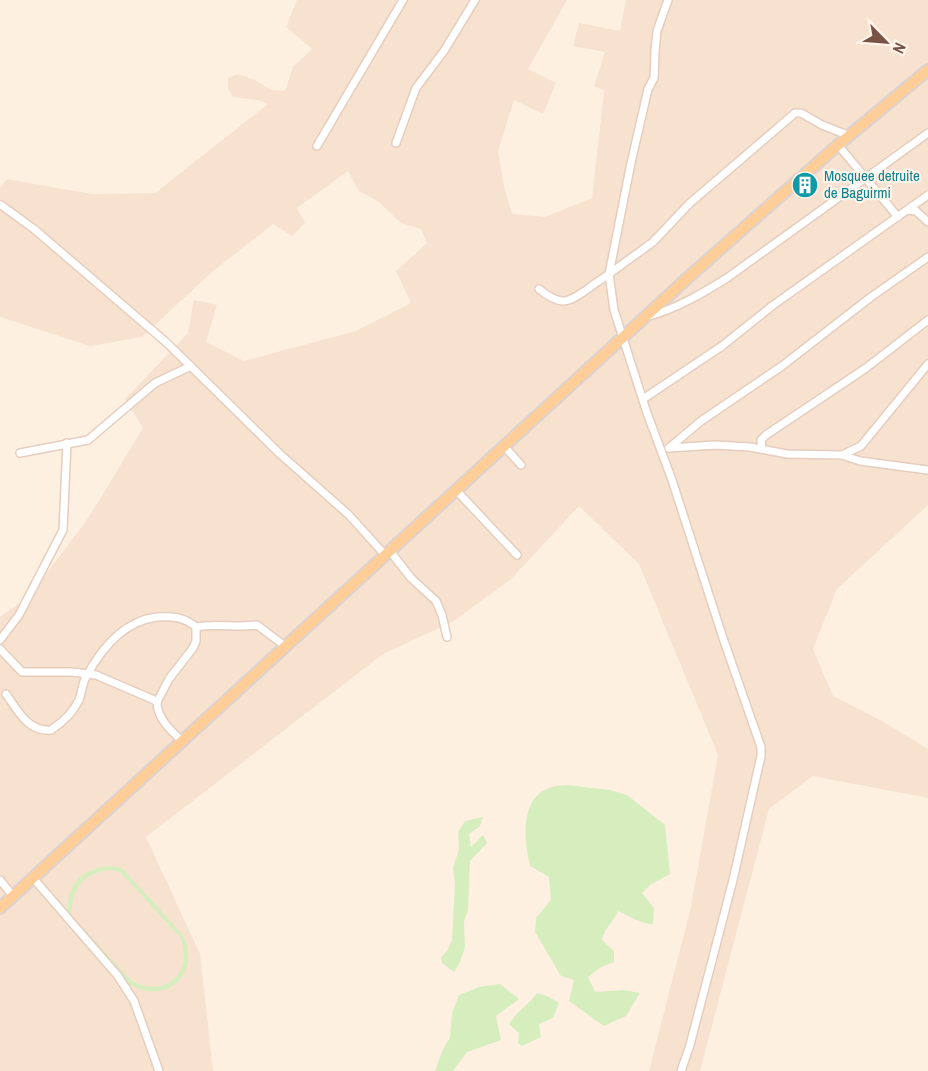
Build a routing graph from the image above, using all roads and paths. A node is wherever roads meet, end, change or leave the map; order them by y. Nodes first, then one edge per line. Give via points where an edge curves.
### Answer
1 (402, 0) edge
2 (475, 0) edge
3 (668, 0) edge
4 (928, 70) edge
5 (928, 133) edge
6 (850, 136) junction
7 (396, 143) dead end
8 (317, 146) dead end
9 (838, 146) junction
10 (866, 178) junction
11 (928, 195) edge
12 (1, 205) edge
13 (907, 210) junction
14 (898, 217) junction
15 (928, 222) edge
16 (928, 257) edge
17 (609, 274) junction
18 (539, 289) dead end
19 (646, 316) junction
20 (928, 320) edge
21 (624, 337) junction
22 (928, 363) edge
23 (191, 366) junction
24 (643, 399) junction
25 (67, 443) junction
26 (504, 446) junction
27 (861, 446) junction
28 (665, 449) junction
29 (762, 449) junction
30 (20, 453) dead end
31 (842, 455) junction
32 (860, 461) junction
33 (521, 465) dead end
34 (928, 470) edge
35 (456, 490) junction
36 (387, 553) junction
37 (517, 555) dead end
38 (196, 627) junction
39 (447, 637) dead end
40 (0, 640) edge
41 (285, 646) junction
42 (0, 649) edge
43 (88, 674) junction
44 (6, 694) dead end
45 (157, 702) junction
46 (182, 741) junction
47 (33, 878) junction
48 (0, 880) edge
49 (13, 897) junction
50 (0, 908) edge
51 (159, 1071) edge
52 (681, 1071) edge

1 - 8 street
2 - 7 street via 416,88
3 - 17 street via 657,31 654,78 648,88
4 - 6 main road
5 - 10 street
6 - 9 main road
6 - 17 street via 795,113 690,203 653,242
9 - 10 street
9 - 19 main road
10 - 14 street
10 - 19 street via 710,289
11 - 13 street
12 - 23 street via 34,229
13 - 14 street
13 - 15 street via 916,211
14 - 24 street
16 - 28 street
17 - 18 street via 568,301 552,298
17 - 21 street via 611,296
19 - 21 main road
20 - 29 street via 856,375 766,435 761,440
21 - 24 street
21 - 26 main road
22 - 27 street
23 - 25 street via 155,383 88,440
23 - 36 street
24 - 28 street
25 - 30 street
25 - 40 street via 63,530 19,615
26 - 33 street
26 - 35 main road
27 - 31 street
27 - 32 street
28 - 29 street via 715,445
28 - 52 street via 761,747 733,880
29 - 31 street via 787,454
31 - 32 street
32 - 34 street
35 - 36 main road
35 - 37 street
36 - 39 street via 436,601
36 - 41 main road
38 - 41 street via 257,625
38 - 43 street via 179,616 137,622 107,646
38 - 45 street via 193,648
41 - 46 main road
42 - 43 street via 22,672
43 - 44 street via 80,699 51,730 31,725
43 - 45 street
45 - 46 street via 165,723
46 - 47 main road
47 - 49 main road
47 - 51 street via 118,976 134,1001
48 - 49 street
49 - 50 main road

